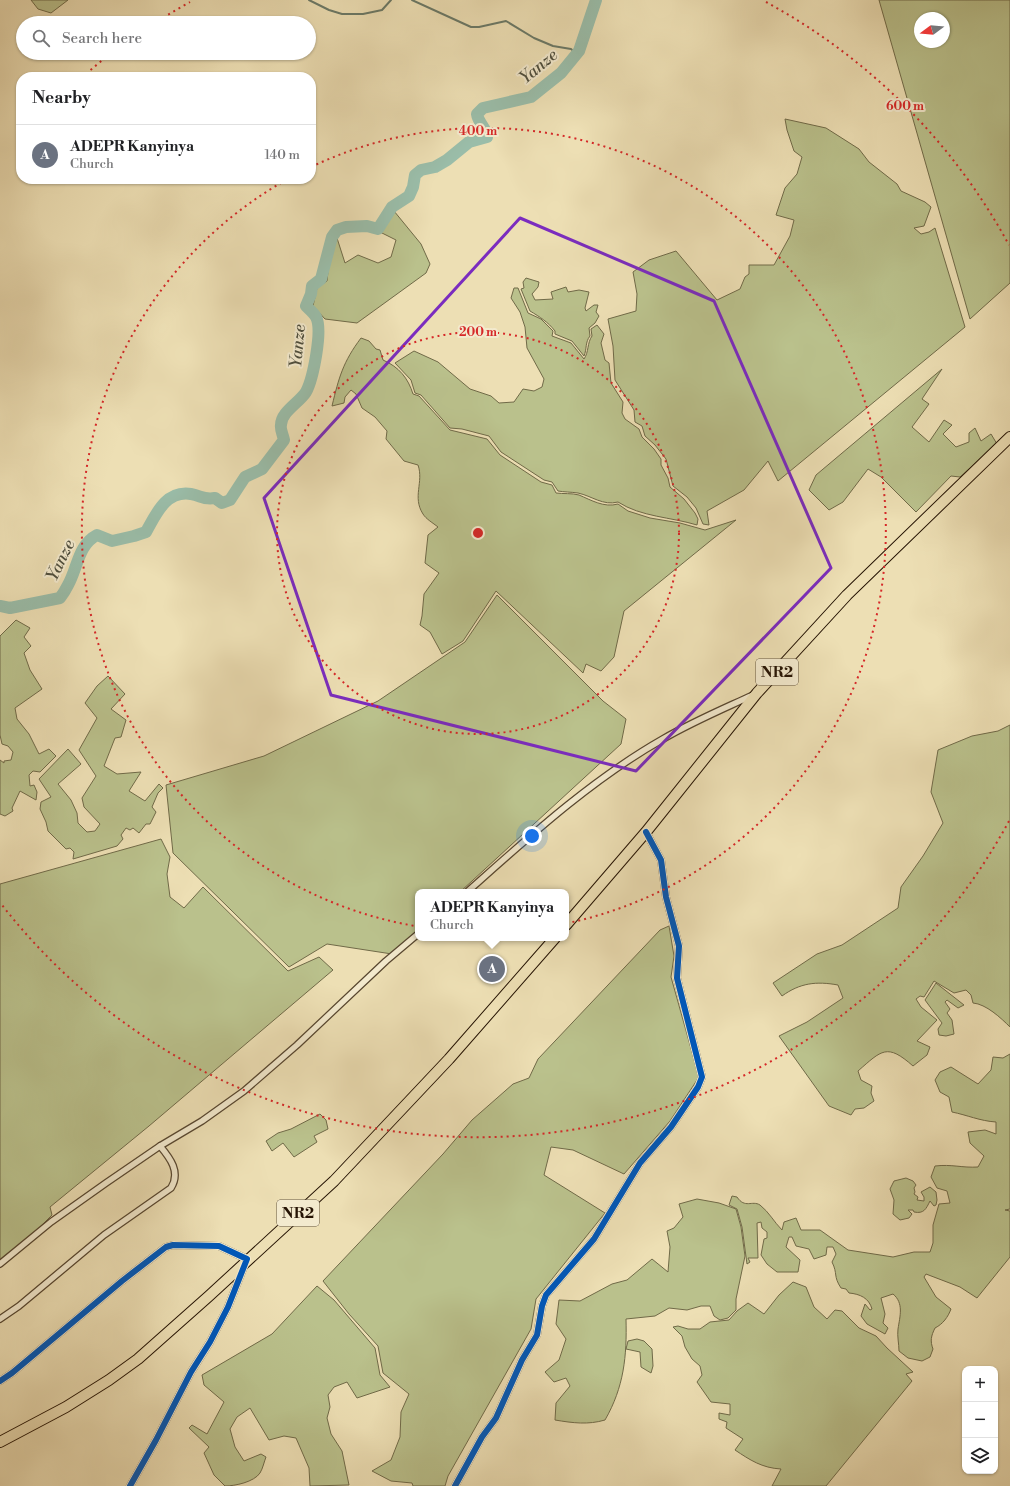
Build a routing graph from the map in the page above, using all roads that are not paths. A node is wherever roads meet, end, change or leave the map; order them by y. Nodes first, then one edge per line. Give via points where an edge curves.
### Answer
1 (1010, 437) edge
2 (757, 693) junction
3 (646, 832) junction
4 (470, 889) edge
5 (569, 922) edge
6 (415, 937) edge
7 (552, 941) edge
8 (160, 1146) junction
9 (247, 1259) junction
10 (0, 1264) edge
11 (0, 1319) edge
12 (0, 1381) edge
13 (0, 1442) edge
14 (130, 1486) edge
15 (455, 1486) edge

1 - 2 highway, NR2 via 847,595
2 - 3 highway, NR2
2 - 4 street via 698,720 606,776 562,809
3 - 5 highway, NR2
3 - 15 street via 661,860 666,897 679,946 677,978 702,1077 675,1123 640,1163 594,1239 546,1295 537,1335 522,1360 496,1418
6 - 8 street via 244,1091 202,1121
7 - 9 highway, NR2 via 449,1059 334,1181
8 - 10 street via 62,1214
8 - 11 street via 175,1169 175,1181 171,1188 104,1235
9 - 12 street via 219,1246 166,1247
9 - 13 highway, NR2 via 138,1359 66,1407
9 - 14 street via 228,1307 210,1342 191,1372

